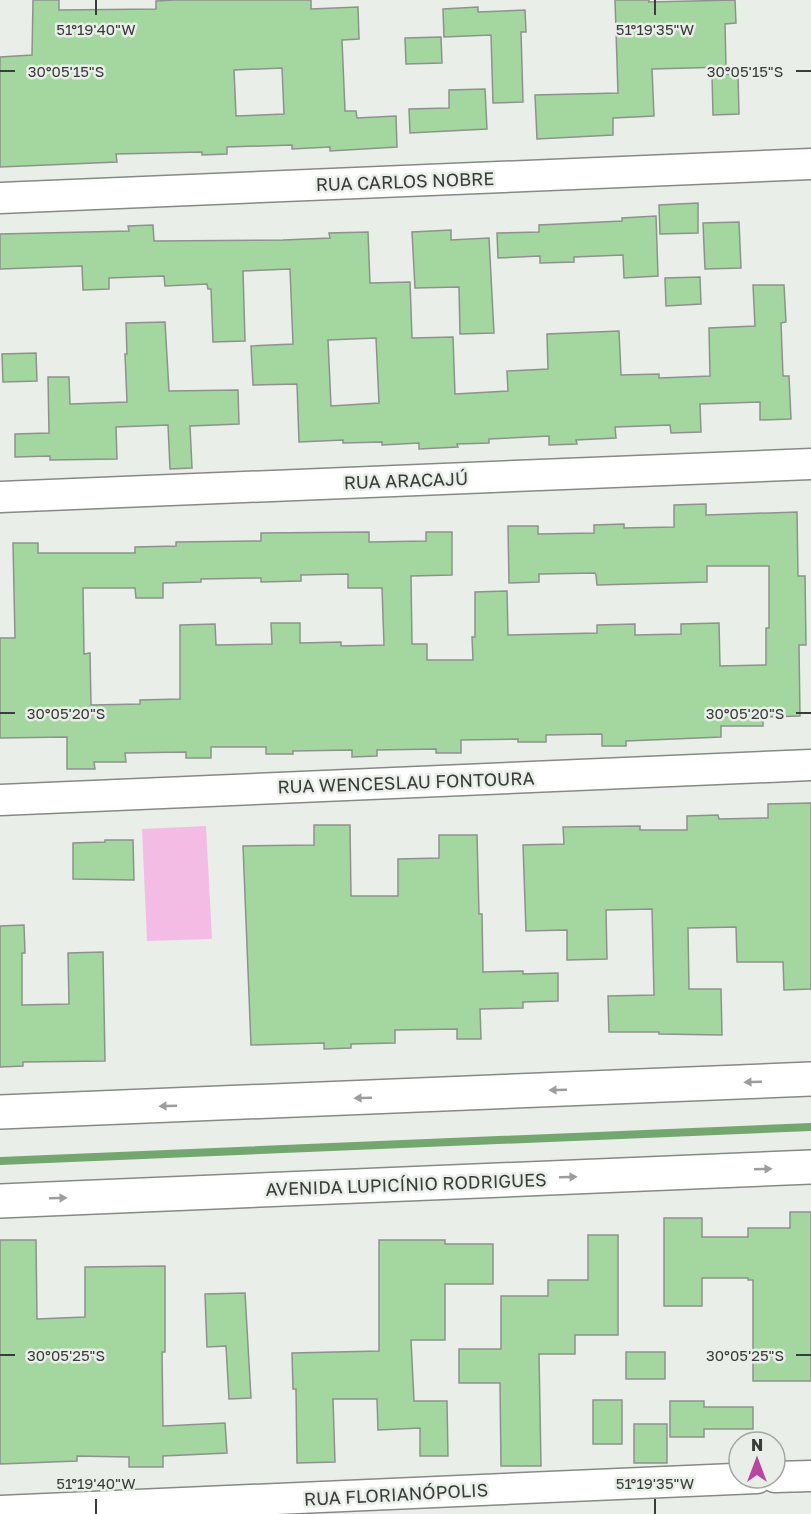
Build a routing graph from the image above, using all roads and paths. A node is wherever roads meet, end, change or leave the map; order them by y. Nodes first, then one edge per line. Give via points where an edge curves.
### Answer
1 (811, 164) edge
2 (0, 198) edge
3 (811, 464) edge
4 (0, 497) edge
5 (811, 765) edge
6 (0, 800) edge
7 (811, 1079) edge
8 (0, 1112) edge
9 (811, 1167) edge
10 (0, 1201) edge
11 (811, 1476) edge
12 (787, 1477) edge
13 (727, 1479) edge
14 (0, 1511) edge

1 - 2 street, RUA CARLOS NOBRE
3 - 4 street, RUA ARACAJÚ
5 - 6 street, RUA WENCESLAU FONTOURA
7 -> 8 street
10 -> 9 street, AVENIDA LUPICÍNIO RODRIGUES
11 - 12 street
13 - 14 street, RUA FLORIANÓPOLIS

